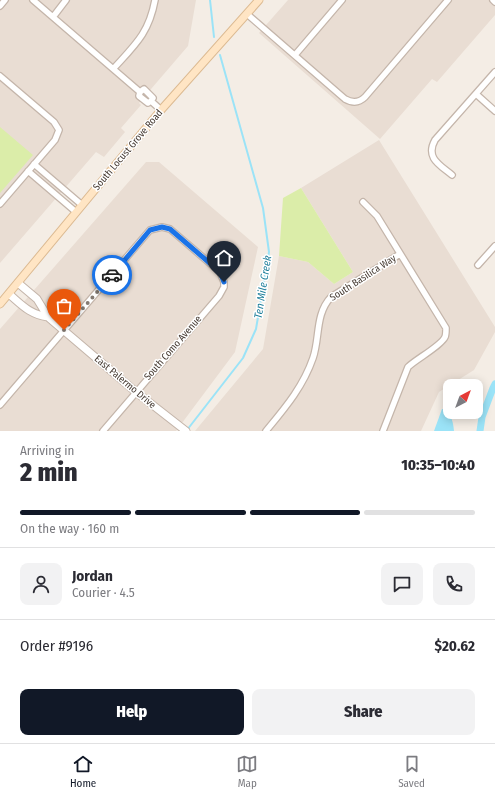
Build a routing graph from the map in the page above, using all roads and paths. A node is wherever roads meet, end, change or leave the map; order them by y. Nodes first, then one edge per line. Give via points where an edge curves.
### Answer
1 (5, 0) edge
2 (33, 0) edge
3 (66, 0) edge
4 (155, 0) edge
5 (259, 0) edge
6 (342, 0) edge
7 (448, 0) edge
8 (493, 0) edge
9 (495, 2) edge
10 (0, 6) edge
11 (247, 14) junction
12 (53, 17) junction
13 (295, 55) junction
14 (114, 68) junction
15 (495, 72) edge
16 (0, 76) edge
17 (476, 94) junction
18 (161, 110) junction
19 (495, 111) edge
20 (34, 164) junction
21 (28, 171) junction
22 (452, 175) dead end
23 (363, 202) dead end
24 (0, 204) edge
25 (82, 205) junction
26 (76, 212) junction
27 (495, 246) edge
28 (400, 254) junction
29 (478, 265) dead end
30 (18, 283) junction
31 (9, 294) junction
32 (0, 304) edge
33 (48, 316) junction
34 (64, 330) junction
35 (136, 392) junction
36 (0, 405) edge
37 (185, 430) edge
38 (102, 431) edge
39 (266, 431) edge
40 (383, 431) edge

1 - 10 street
2 - 12 street
3 - 12 street
4 - 14 street via 144,33
5 - 11 main road, South Locust Grove Road
6 - 13 street
7 - 13 street via 357,102 345,99
8 - 9 street
11 - 13 street
11 - 18 main road, South Locust Grove Road
12 - 14 street
14 - 18 street via 140,92 144,90 149,94 153,98 151,101
15 - 17 street
16 - 20 street via 51,119 59,130 55,140
17 - 19 street
17 - 22 street via 432,145 431,155
18 - 25 main road, South Locust Grove Road
20 - 21 street
20 - 25 street
21 - 24 street
21 - 26 street
23 - 28 street via 377,216
25 - 26 main road, South Locust Grove Road
26 - 30 main road, South Locust Grove Road
27 - 29 street
28 - 39 street, South Basilica Way via 327,301 320,317 314,357 308,371 295,395
28 - 40 street via 446,328 445,337 439,344 408,367
30 - 31 main road, South Locust Grove Road
30 - 33 street, East Palermo Drive via 37,299
31 - 32 main road, South Locust Grove Road
31 - 33 street, East Palermo Drive via 29,311
33 - 34 street, East Palermo Drive
34 - 35 street, East Palermo Drive
34 - 35 street, South Como Avenue via 150,230 157,227 170,229 220,272 224,282 223,290
34 - 36 street
35 - 37 street, East Palermo Drive
35 - 38 street, South Como Avenue

